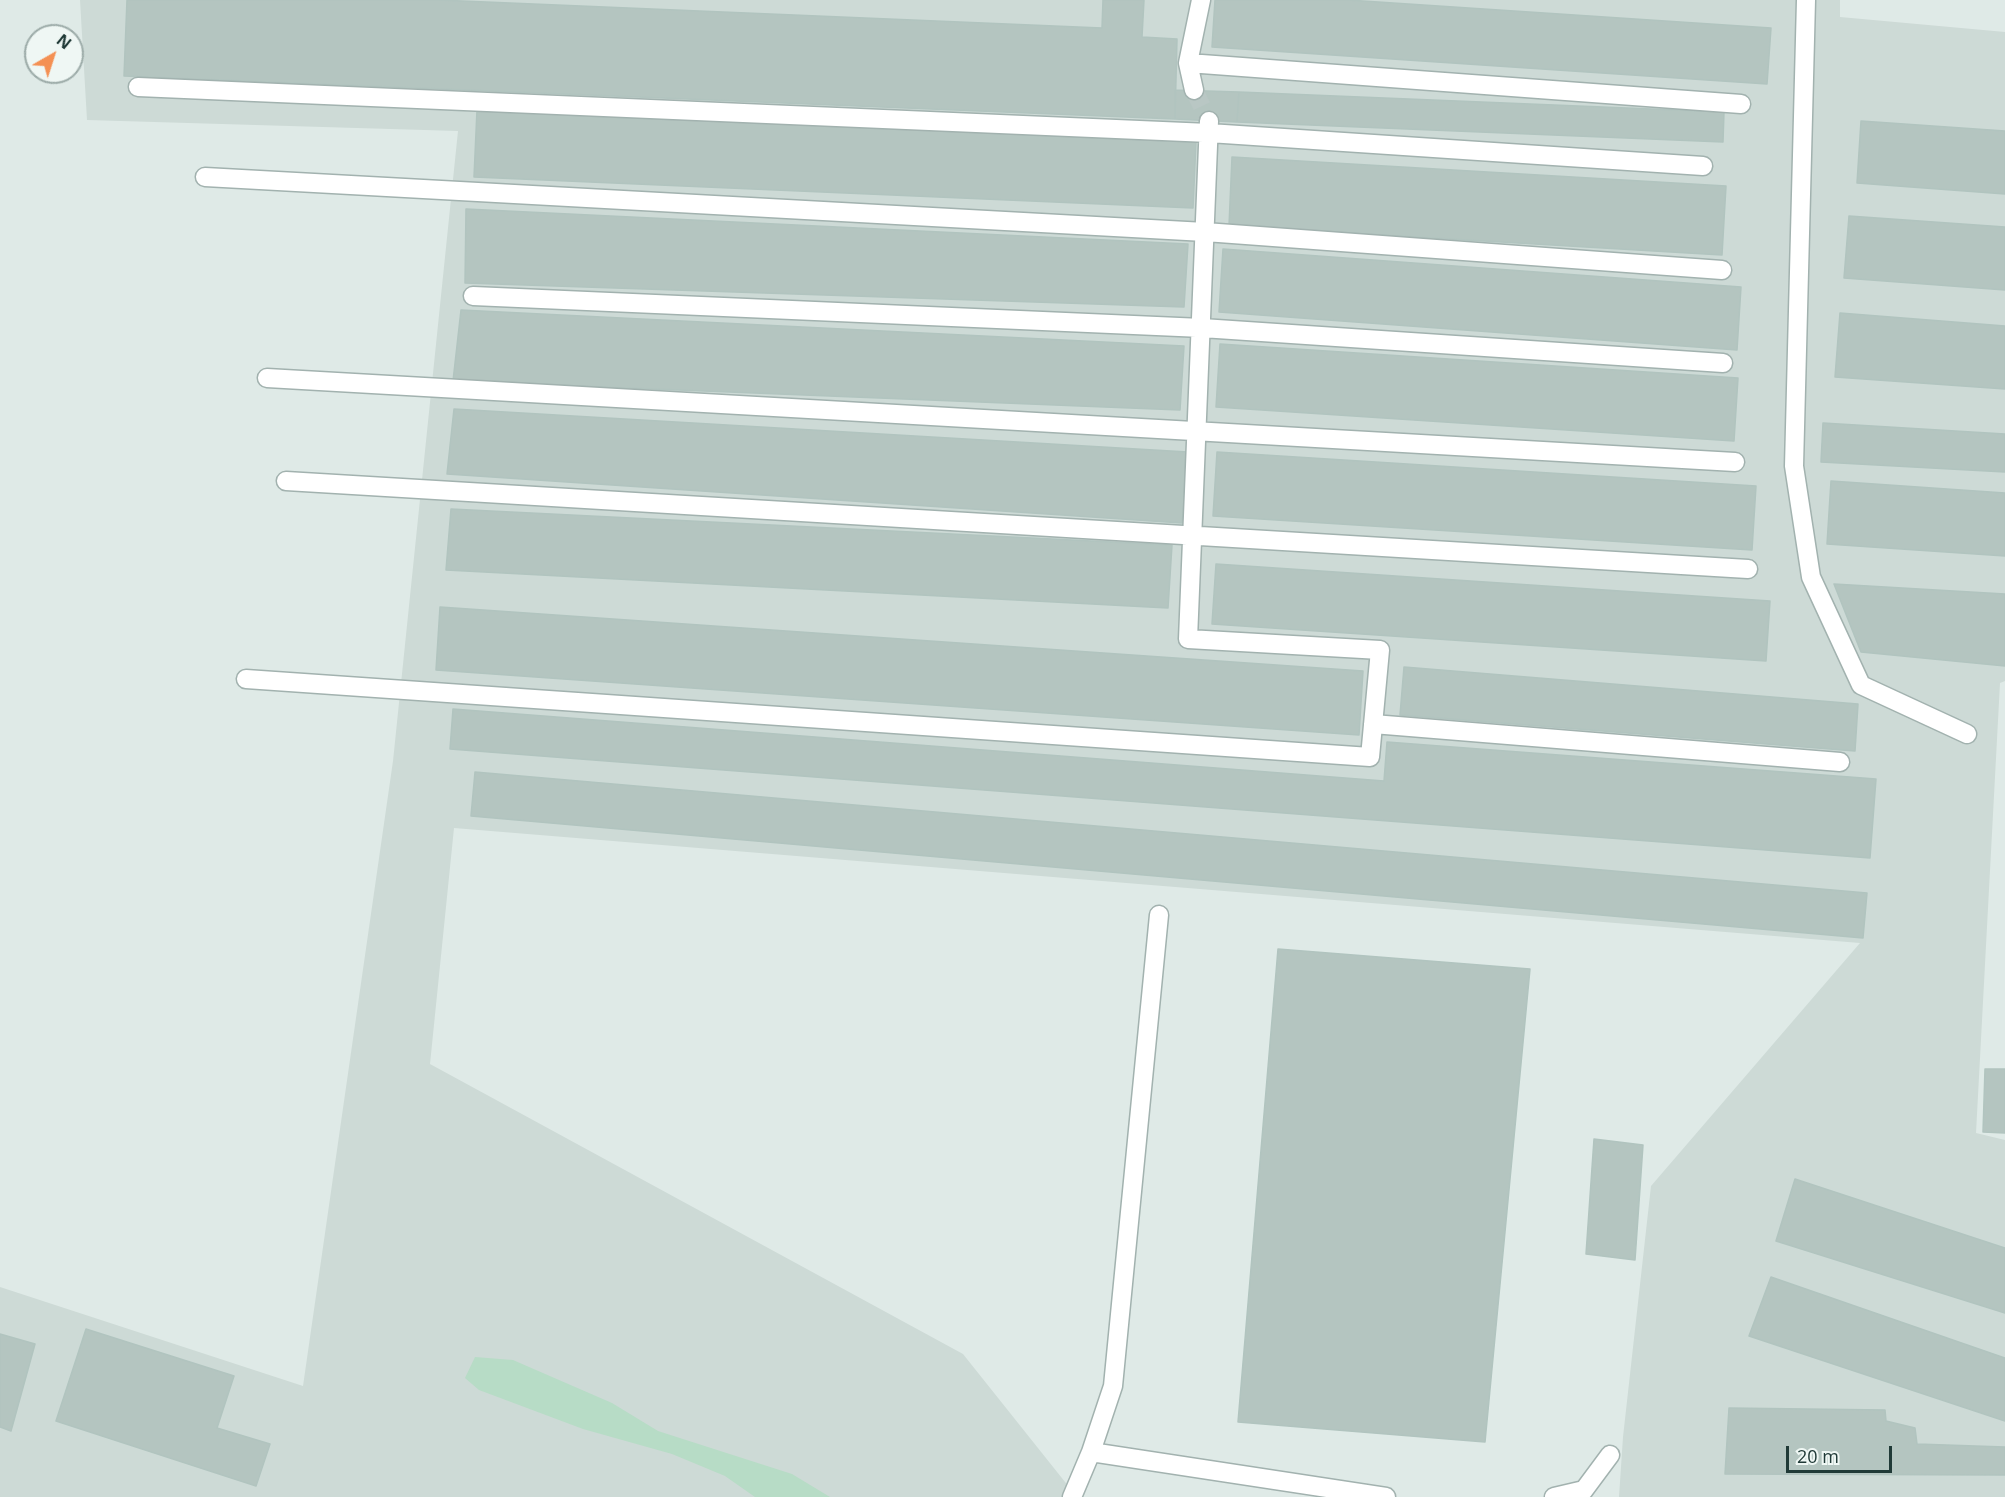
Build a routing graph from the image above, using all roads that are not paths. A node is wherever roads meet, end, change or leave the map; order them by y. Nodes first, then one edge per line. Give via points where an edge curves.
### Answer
1 (1201, 0) edge
2 (1806, 0) edge
3 (1188, 63) junction
4 (138, 87) dead end
5 (1194, 90) tunnel mouth
6 (1741, 104) dead end
7 (1209, 127) junction
8 (1703, 166) dead end
9 (205, 177) dead end
10 (1205, 232) junction
11 (1722, 270) dead end
12 (473, 296) dead end
13 (1202, 328) junction
14 (1723, 363) dead end
15 (267, 378) dead end
16 (1198, 430) junction
17 (1736, 462) dead end
18 (286, 481) dead end
19 (1194, 534) junction
20 (1748, 569) dead end
21 (246, 679) dead end
22 (1373, 724) junction
23 (1967, 734) dead end
24 (1840, 762) dead end
25 (1159, 915) dead end
26 (1091, 1452) junction
27 (1610, 1455) dead end
28 (1072, 1497) edge
29 (1386, 1497) edge
30 (1554, 1497) edge

1 - 3 lane
2 - 23 lane via 1794,466 1811,577 1860,685
3 - 5 lane
3 - 6 lane
4 - 7 lane
7 - 8 lane
7 - 10 lane
9 - 10 lane
10 - 11 lane
10 - 13 lane
12 - 13 lane
13 - 14 lane
13 - 16 lane
15 - 16 lane
16 - 17 lane
16 - 19 lane
18 - 19 lane
19 - 20 lane
19 - 22 lane via 1188,639 1380,650
21 - 22 lane via 1370,757
22 - 24 lane
25 - 26 lane via 1113,1386
26 - 28 lane
26 - 29 lane
27 - 30 lane via 1584,1490

